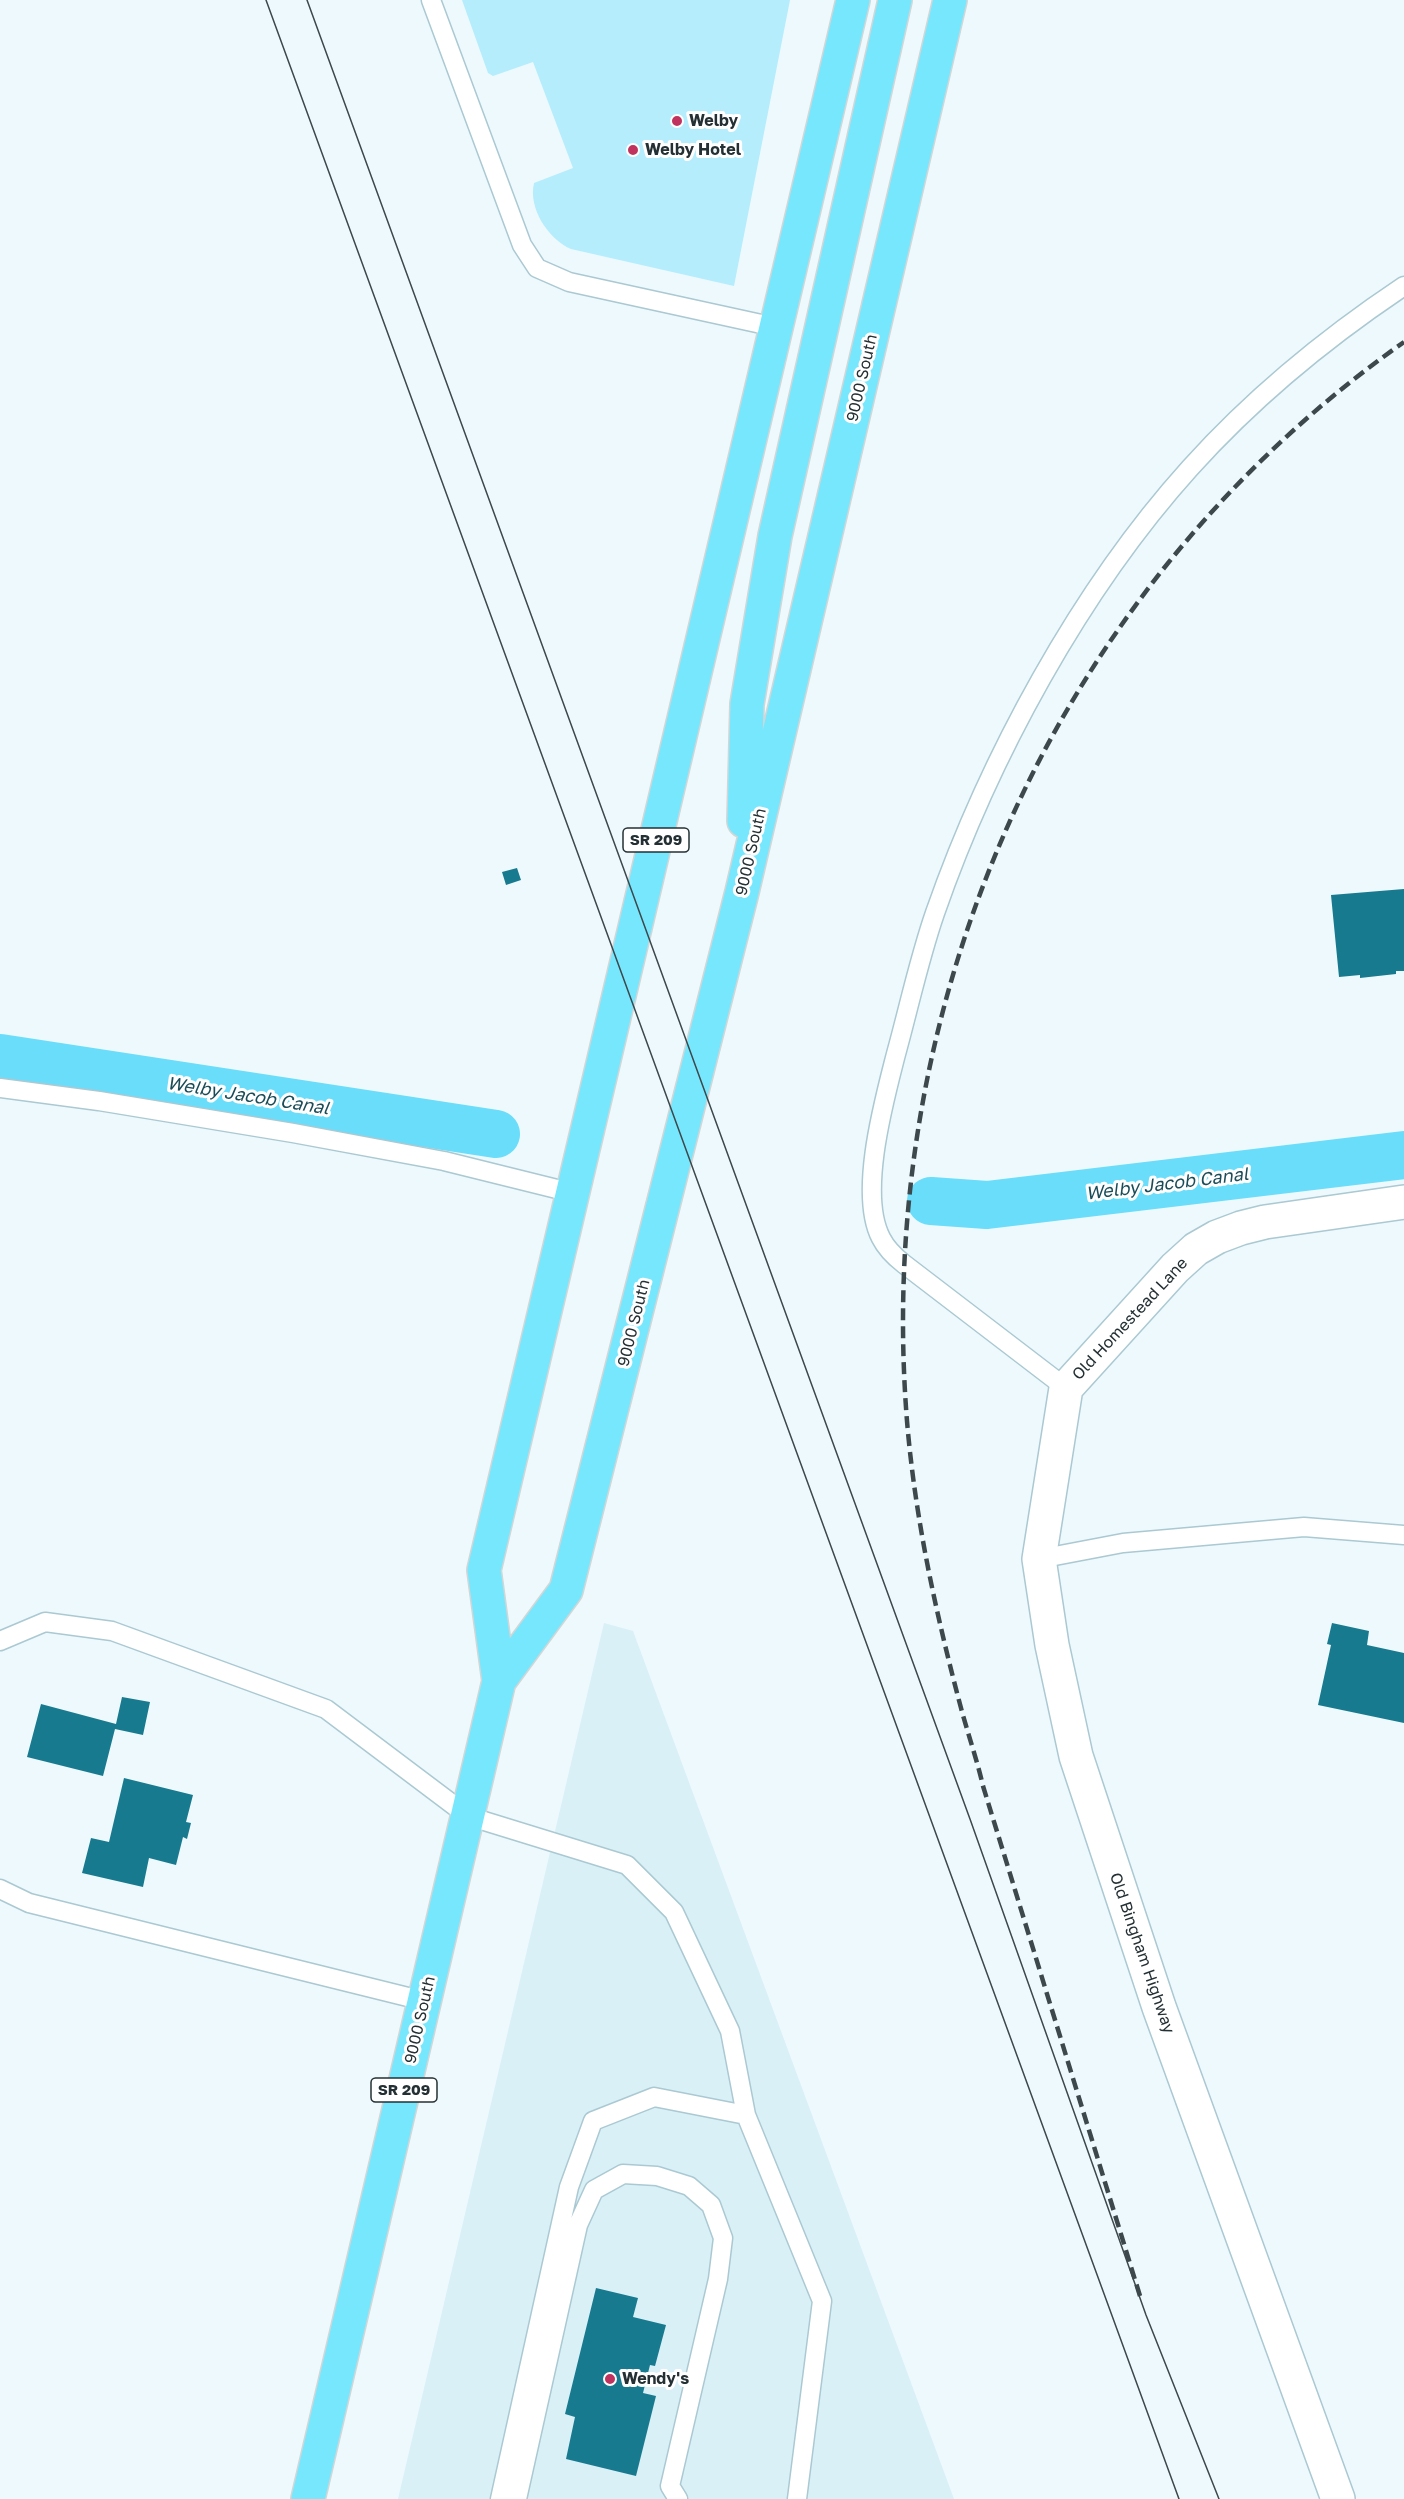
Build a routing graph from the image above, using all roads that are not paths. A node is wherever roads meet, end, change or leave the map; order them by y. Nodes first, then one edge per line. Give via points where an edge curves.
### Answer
1 (431, 0) edge
2 (853, 0) edge
3 (895, 0) edge
4 (950, 0) edge
5 (1404, 286) edge
6 (775, 327) junction
7 (742, 892) junction
8 (0, 1088) edge
9 (573, 1193) junction
10 (1404, 1202) edge
11 (1066, 1388) junction
12 (1404, 1534) edge
13 (1039, 1559) junction
14 (0, 1641) edge
15 (499, 1681) junction
16 (468, 1816) junction
17 (0, 1889) edge
18 (424, 2001) junction
19 (746, 2115) junction
20 (308, 2499) edge
21 (500, 2499) edge
22 (517, 2499) edge
23 (678, 2499) edge
24 (797, 2499) edge
25 (1338, 2499) edge

1 - 6 lane via 522,245 537,268 569,282
2 - 6 main road, 9000 South / SR 209
3 - 7 main road via 775,536 747,704
4 - 7 main road, 9000 South / SR 209
5 - 11 lane via 1328,339 1264,394 1190,468 1133,539 1082,611 1023,713 968,828 935,915 883,1105 872,1176 873,1216 880,1237 892,1254
6 - 9 main road, 9000 South / SR 209
7 - 15 main road, 9000 South / SR 209 via 566,1590
8 - 9 lane via 293,1133 444,1161
9 - 15 main road, 9000 South / SR 209 via 484,1570
10 - 11 street, Old Homestead Lane via 1265,1222 1217,1237 1174,1268
11 - 13 street, Old Bingham Highway
12 - 13 lane via 1304,1527 1123,1543
13 - 25 street, Old Bingham Highway via 1052,1645 1076,1756 1159,2007
14 - 16 lane via 45,1622 111,1631 326,1709
15 - 16 main road, 9000 South / SR 209
16 - 18 main road, 9000 South / SR 209
16 - 19 lane via 627,1864 674,1912 730,2031
17 - 18 lane via 29,1903
18 - 20 main road, 9000 South / SR 209
19 - 21 lane via 654,2097 593,2121 569,2187
19 - 24 lane via 822,2301
22 - 23 lane via 579,2225 594,2190 623,2174 657,2176 689,2186 711,2205 723,2238 718,2279 670,2486

